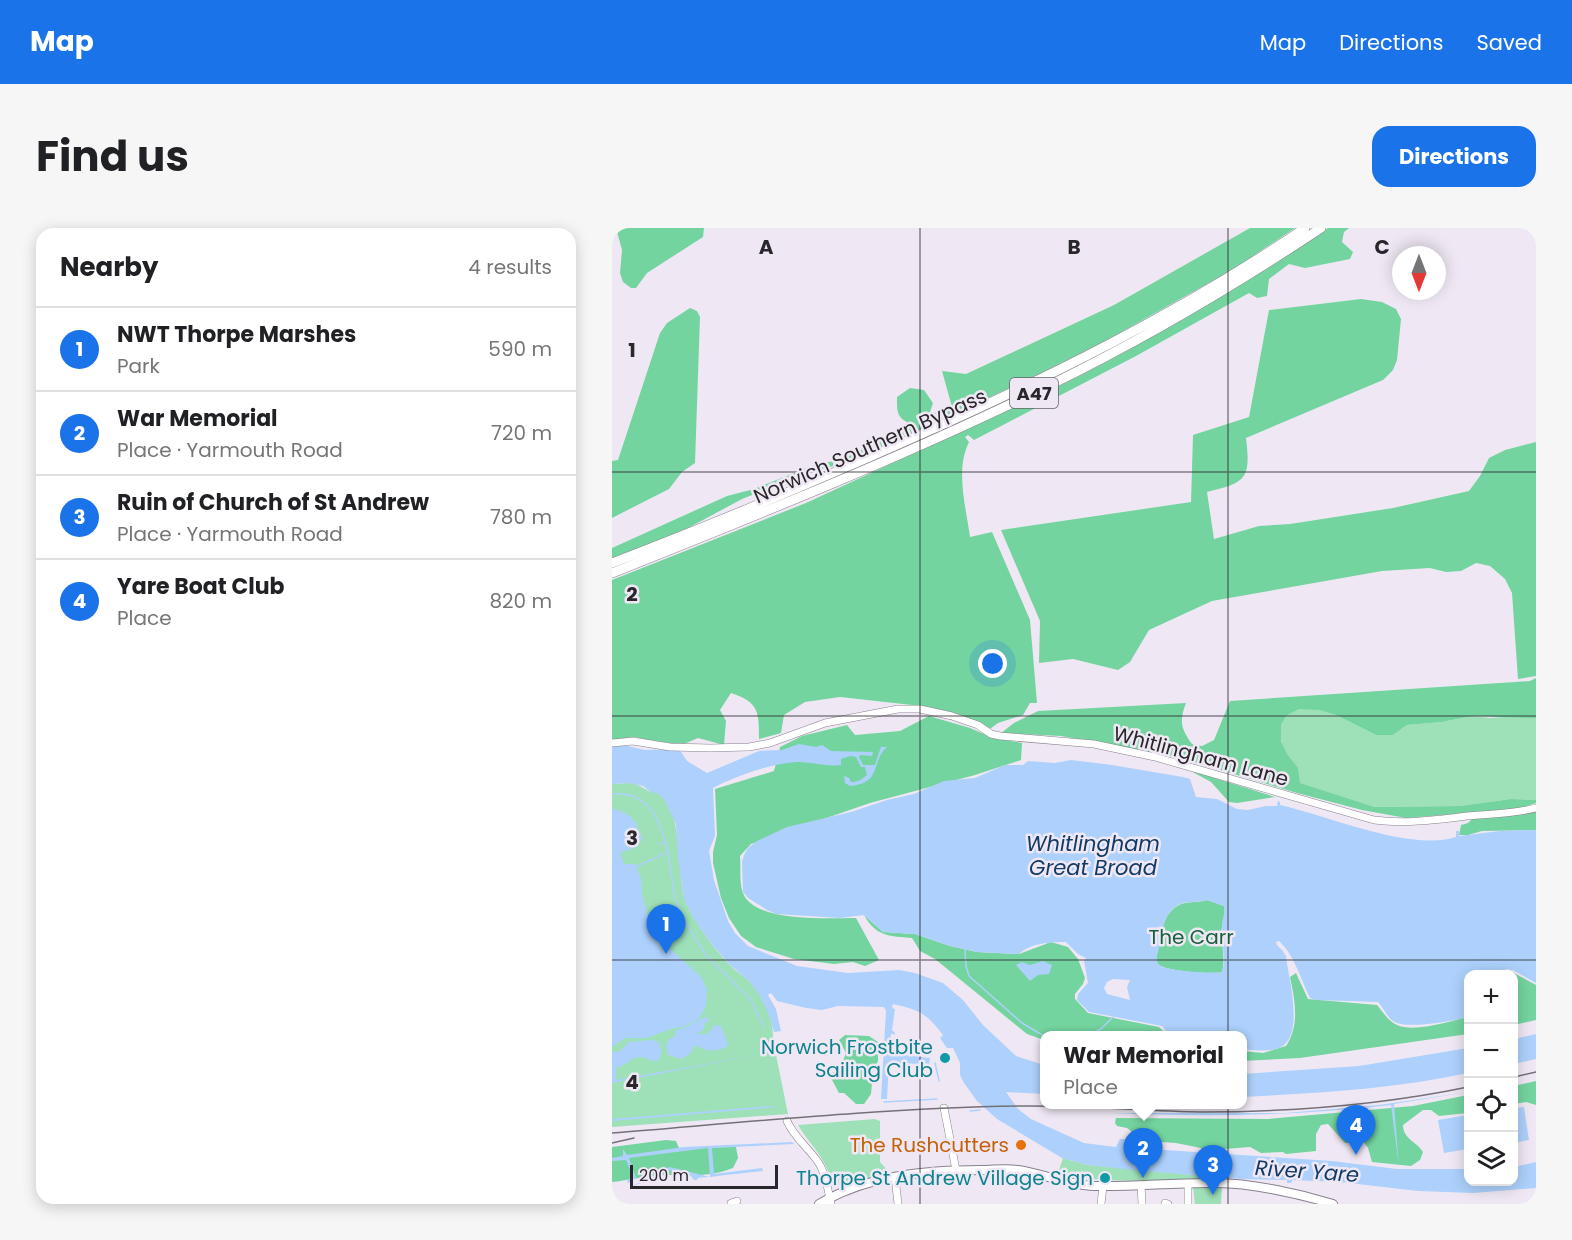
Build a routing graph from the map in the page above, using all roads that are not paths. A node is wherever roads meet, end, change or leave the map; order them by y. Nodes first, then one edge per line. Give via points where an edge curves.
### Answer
1 (1305, 228) edge
2 (1321, 228) edge
3 (612, 563) edge
4 (612, 573) edge
5 (612, 743) edge
6 (1536, 808) edge
7 (944, 1108) dead end
8 (787, 1121) dead end
9 (956, 1170) junction
10 (895, 1177) junction
11 (1188, 1184) junction
12 (1142, 1185) junction
13 (1103, 1186) junction
14 (830, 1201) edge
15 (1315, 1202) edge
16 (819, 1204) edge
17 (898, 1204) edge
18 (1101, 1204) edge
19 (1142, 1204) edge
20 (1188, 1204) edge
21 (1333, 1204) edge

1 - 3 highway, Norwich Southern Bypass / A47 via 1160,317 1008,396
2 - 4 highway, Norwich Southern Bypass / A47 via 1183,314 1051,385 819,489
5 - 6 street, Whitlingham Lane via 749,747 825,723 898,709 920,709 978,725 1000,736 1094,744 1155,757 1374,820 1416,823
7 - 9 street
8 - 14 street via 796,1138 821,1166
9 - 10 main road
9 - 13 main road via 1015,1170
10 - 14 main road via 859,1186
10 - 17 street
11 - 12 main road
11 - 15 main road via 1220,1183
11 - 20 street
12 - 13 main road
12 - 19 street
13 - 18 street
14 - 16 main road
15 - 21 main road

